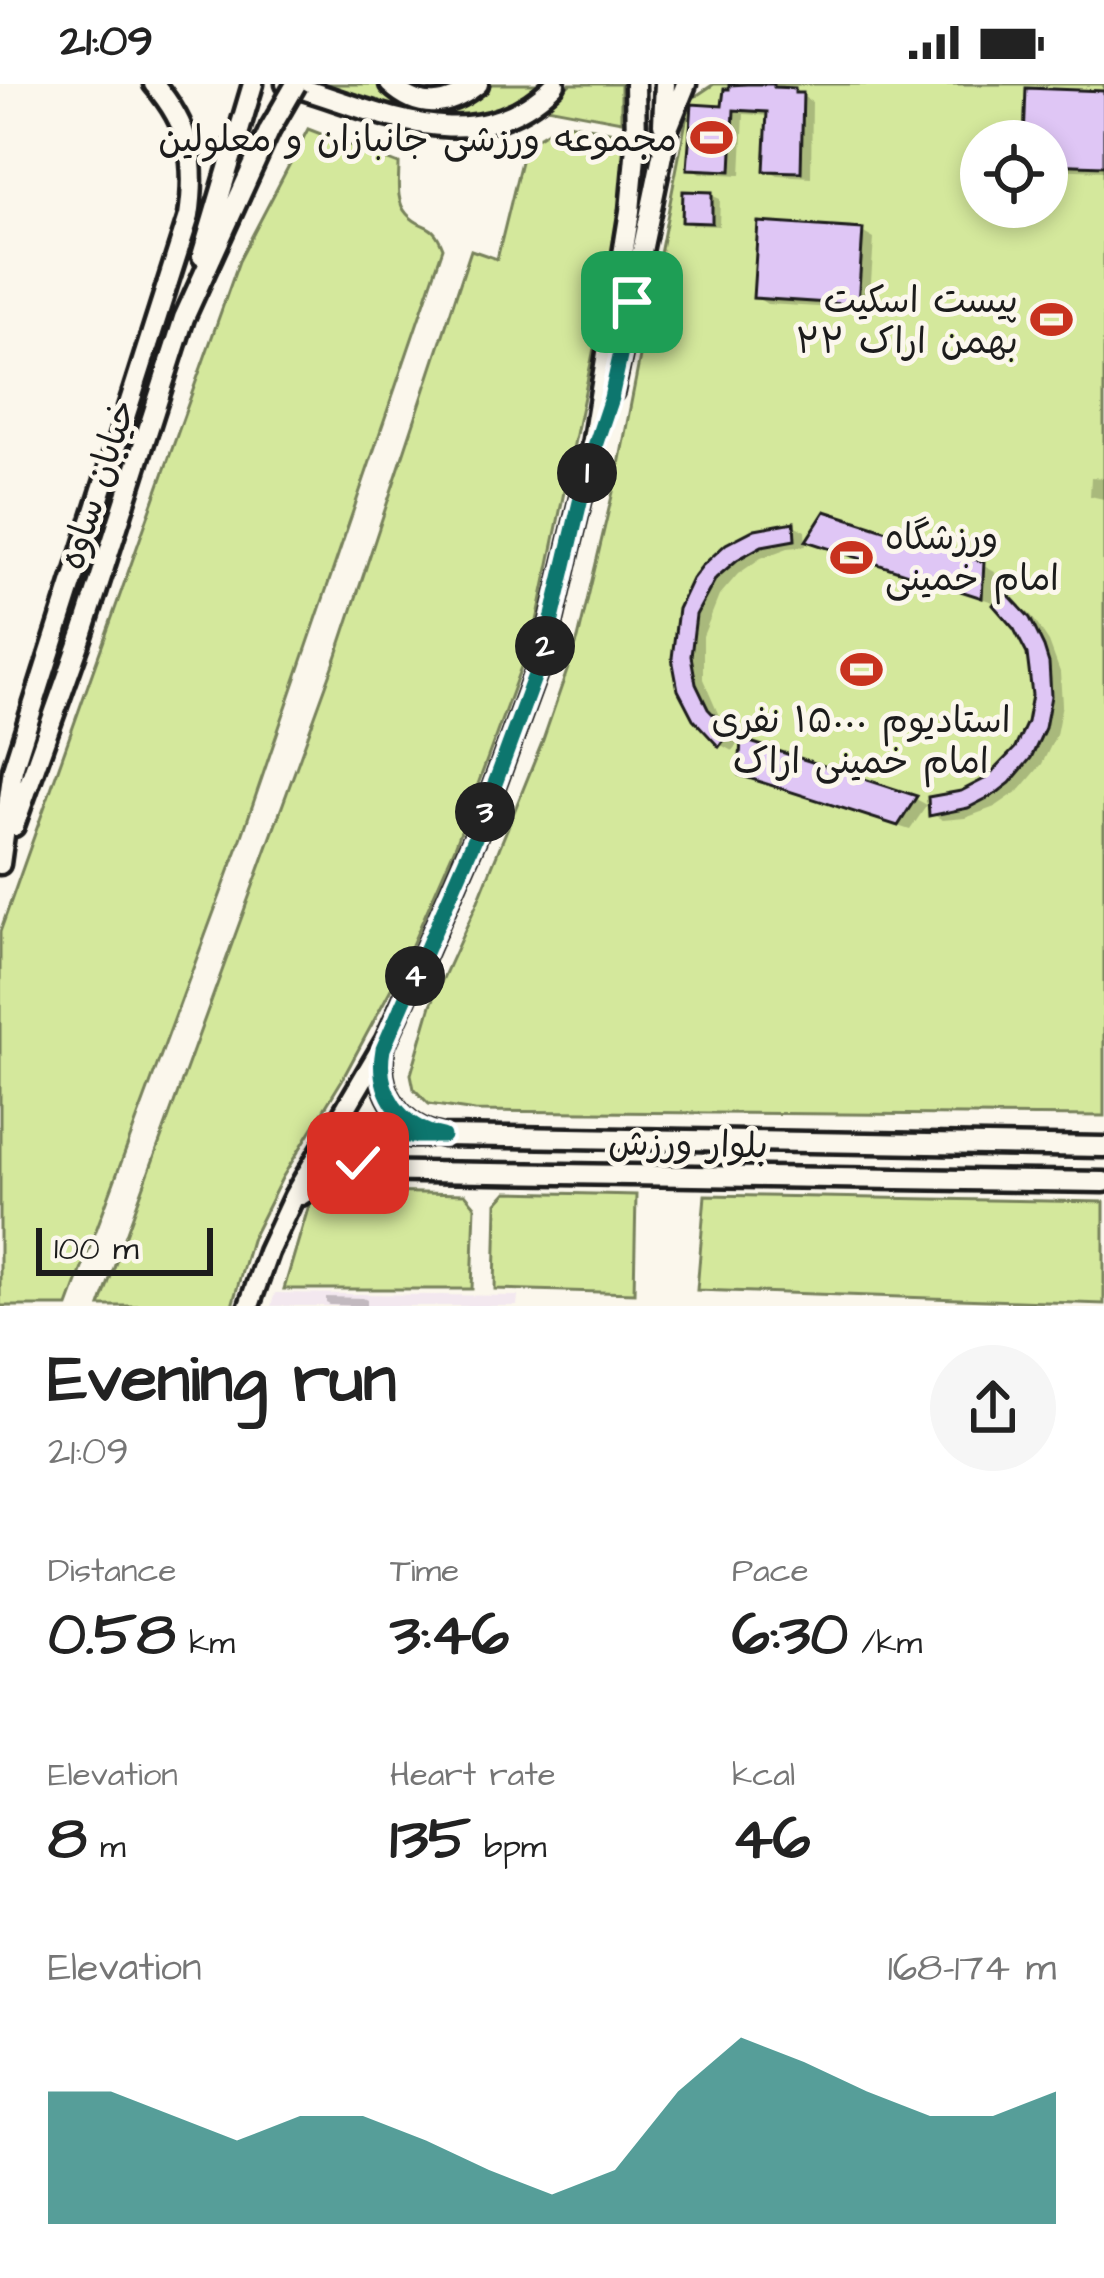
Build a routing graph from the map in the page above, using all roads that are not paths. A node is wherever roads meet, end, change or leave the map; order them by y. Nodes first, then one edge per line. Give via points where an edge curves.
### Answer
1 (154, 84) edge
2 (253, 84) edge
3 (286, 84) edge
4 (296, 84) edge
5 (391, 84) edge
6 (478, 84) edge
7 (555, 84) edge
8 (634, 84) edge
9 (665, 84) edge
10 (686, 84) edge
11 (661, 158) junction
12 (184, 318) junction
13 (589, 464) junction
14 (0, 864) edge
15 (386, 1040) junction
16 (443, 1136) junction
17 (1104, 1147) edge
18 (376, 1171) junction
19 (1104, 1182) edge
20 (286, 1212) junction
21 (249, 1306) edge

1 - 14 main road via 187,136 189,216 13,770
2 - 12 main road
3 - 7 main road via 437,128 494,122
4 - 12 main road, خیابان ساوه, bridge
5 - 6 main road via 428,104 460,98
8 - 13 main road via 630,211
9 - 11 main road
10 - 11 main road
11 - 13 main road via 611,398
12 - 14 main road, خیابان ساوه
13 - 15 main road via 546,645 475,838
15 - 16 main road via 381,1070 389,1099 411,1124
15 - 20 main road
16 - 17 main road, بلوار ورزش
16 - 18 main road, بلوار ورزش via 360,1137 352,1156
18 - 19 main road, بلوار ورزش
18 - 20 main road, بلوار ورزش via 326,1178
20 - 21 main road

